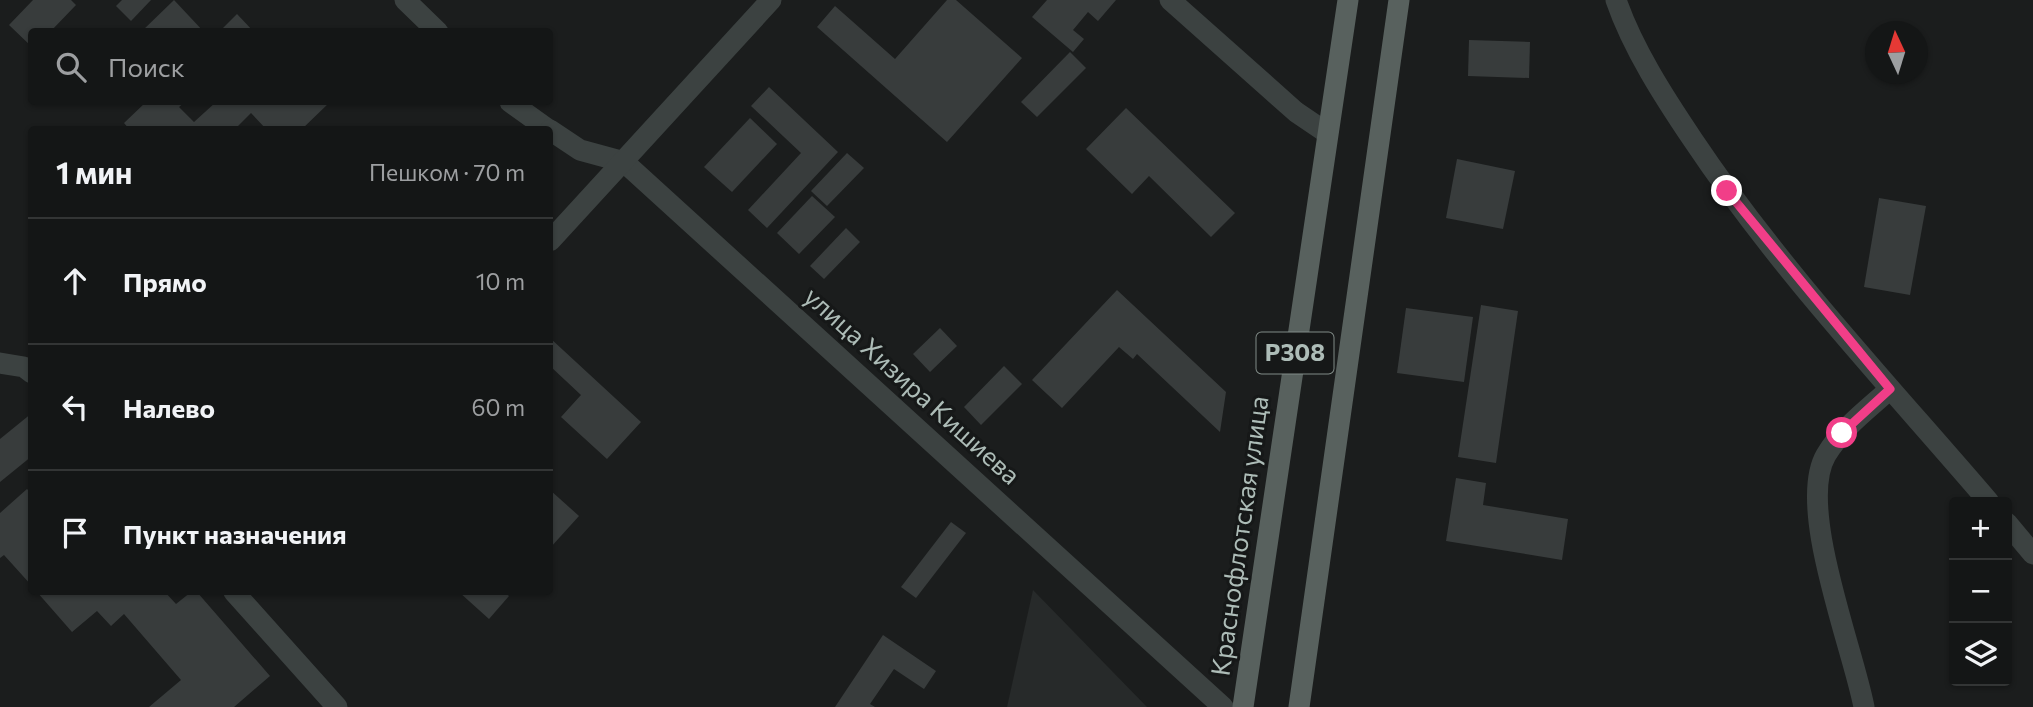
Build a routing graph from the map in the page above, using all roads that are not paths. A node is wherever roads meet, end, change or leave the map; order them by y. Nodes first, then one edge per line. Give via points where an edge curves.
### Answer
1 (405, 0) edge
2 (771, 0) edge
3 (1170, 0) edge
4 (1348, 0) edge
5 (1399, 0) edge
6 (1616, 0) edge
7 (434, 28) edge
8 (514, 105) edge
9 (543, 126) edge
10 (553, 133) edge
11 (1327, 133) junction
12 (624, 162) junction
13 (553, 238) edge
14 (0, 363) edge
15 (28, 370) edge
16 (1890, 389) junction
17 (1985, 497) edge
18 (2012, 529) edge
19 (2033, 554) edge
20 (237, 595) edge
21 (329, 704) edge
22 (1223, 707) edge
23 (1243, 707) edge
24 (1299, 707) edge
25 (1864, 707) edge

1 - 7 street
2 - 12 street
3 - 11 street
4 - 11 main road, Краснофлотская улица / P308
5 - 24 main road, p308
6 - 16 street via 1668,102 1727,191
8 - 9 street, улица Хизира Кишиева
10 - 12 street, улица Хизира Кишиева via 580,150
11 - 23 main road, Краснофлотская улица / P308
12 - 13 street
12 - 22 street, улица Хизира Кишиева
14 - 15 street
16 - 17 street
16 - 25 street via 1842,433 1825,458 1817,486 1818,525
18 - 19 street
20 - 21 street

